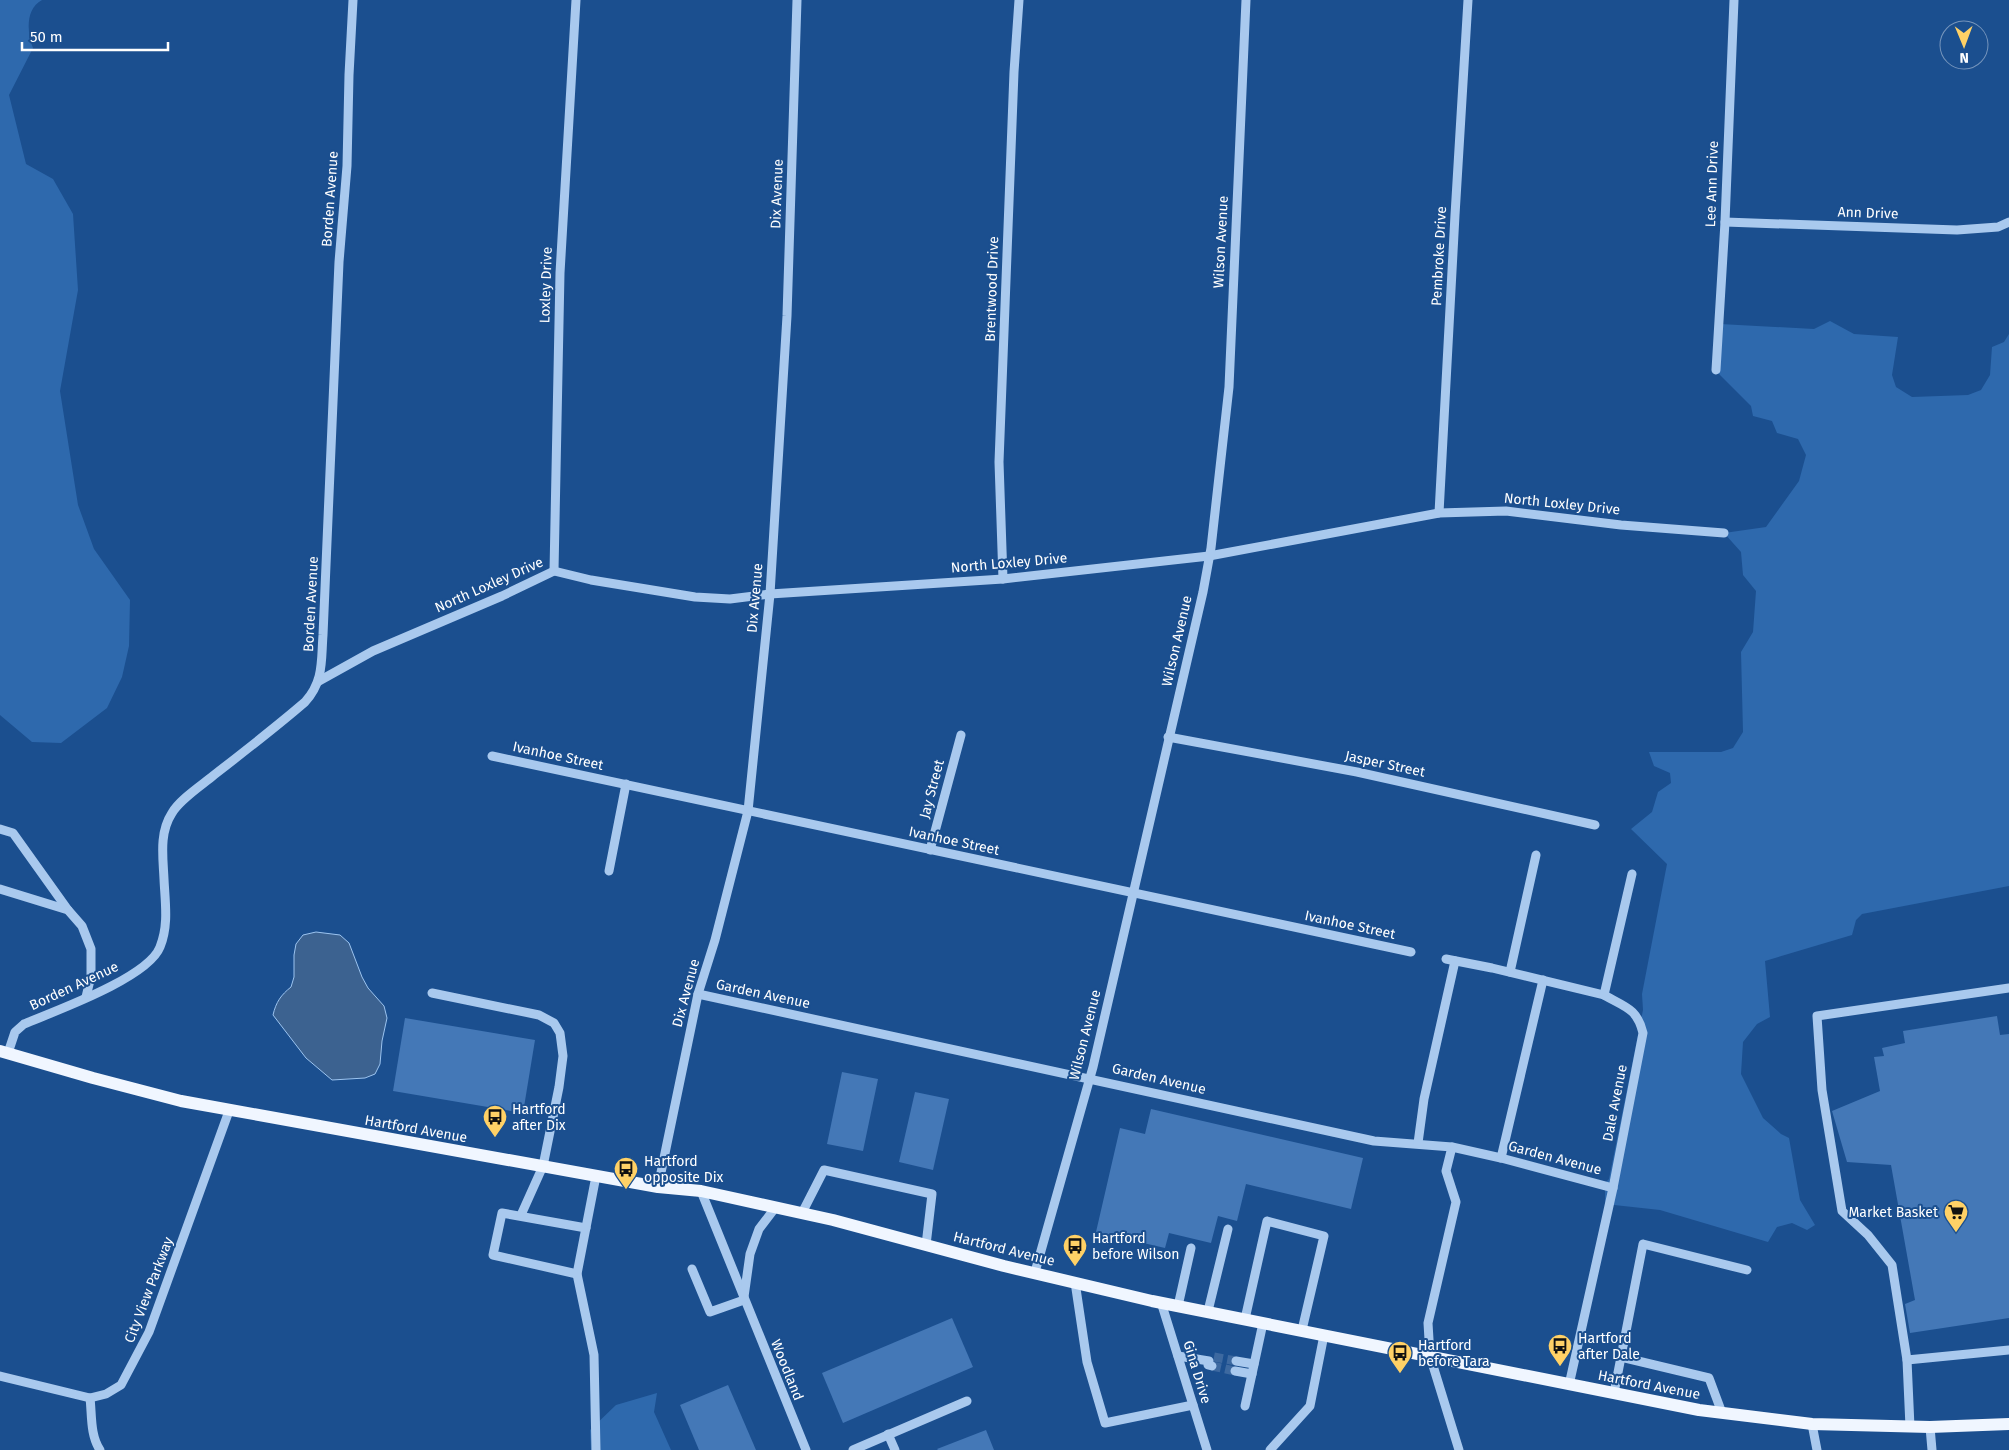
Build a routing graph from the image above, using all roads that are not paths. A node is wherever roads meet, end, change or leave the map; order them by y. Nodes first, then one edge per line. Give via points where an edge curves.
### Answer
1 (353, 0) edge
2 (576, 0) edge
3 (797, 0) edge
4 (1019, 0) edge
5 (1246, 0) edge
6 (1468, 0) edge
7 (1734, 0) edge
8 (1724, 222) junction
9 (2009, 222) edge
10 (1716, 370) dead end
11 (1440, 513) junction
12 (1724, 533) dead end
13 (1209, 556) junction
14 (554, 570) junction
15 (1003, 579) junction
16 (770, 594) junction
17 (319, 681) junction
18 (961, 735) dead end
19 (1168, 737) junction
20 (492, 756) dead end
21 (626, 784) junction
22 (748, 811) junction
23 (1595, 825) dead end
24 (0, 830) edge
25 (930, 850) junction
26 (1536, 856) dead end
27 (609, 871) dead end
28 (1632, 874) dead end
29 (0, 889) edge
30 (1132, 893) junction
31 (68, 910) junction
32 (1411, 952) dead end
33 (1510, 972) junction
34 (1542, 980) junction
35 (2009, 988) edge
36 (432, 993) dead end
37 (698, 994) junction
38 (1604, 995) junction
39 (86, 997) junction
40 (4, 1052) edge
41 (1089, 1078) junction
42 (229, 1111) junction
43 (1418, 1143) junction
44 (1452, 1147) junction
45 (1501, 1158) junction
46 (543, 1166) junction
47 (596, 1176) junction
48 (658, 1187) junction
49 (1613, 1188) junction
50 (701, 1190) junction
51 (775, 1208) junction
52 (802, 1213) junction
53 (521, 1215) junction
54 (586, 1228) junction
55 (1228, 1229) dead end
56 (926, 1245) junction
57 (1191, 1248) dead end
58 (692, 1269) dead end
59 (1747, 1270) dead end
60 (1035, 1272) junction
61 (576, 1274) junction
62 (1075, 1282) junction
63 (744, 1300) junction
64 (1161, 1302) junction
65 (1178, 1306) junction
66 (1208, 1311) junction
67 (1244, 1319) junction
68 (1263, 1323) junction
69 (1302, 1330) junction
70 (1324, 1335) junction
71 (2009, 1350) edge
72 (1178, 1356) junction
73 (1430, 1356) junction
74 (1621, 1357) junction
75 (1907, 1360) junction
76 (1212, 1361) tunnel mouth
77 (1236, 1361) tunnel mouth
78 (1254, 1364) junction
79 (1234, 1371) tunnel mouth
80 (1252, 1374) junction
81 (0, 1376) edge
82 (1569, 1385) junction
83 (1614, 1394) junction
84 (90, 1398) junction
85 (967, 1401) dead end
86 (1193, 1405) junction
87 (1245, 1406) dead end
88 (1722, 1413) junction
89 (1812, 1424) junction
90 (2009, 1424) edge
91 (1910, 1427) junction
92 (1930, 1427) junction
93 (888, 1434) junction
94 (100, 1450) edge
95 (596, 1450) edge
96 (806, 1450) edge
97 (853, 1450) edge
98 (895, 1450) edge
99 (1207, 1450) edge
100 (1270, 1450) edge
101 (1459, 1450) edge
102 (1817, 1450) edge
103 (1932, 1450) edge

1 - 17 street, Borden Avenue
2 - 14 street, Loxley Drive via 560,273
3 - 16 street, Dix Avenue via 788,316
4 - 15 street, Brentwood Drive via 999,462
5 - 13 street, Wilson Avenue via 1228,387
6 - 11 street, Pembroke Drive
7 - 8 street, Lee Ann Drive
8 - 9 street, Ann Drive via 1957,230 1998,227
8 - 10 street, Lee Ann Drive
11 - 12 street, North Loxley Drive via 1506,511
11 - 13 street, North Loxley Drive
13 - 15 street, North Loxley Drive
13 - 19 street, Wilson Avenue
14 - 16 street, North Loxley Drive via 591,580 694,597
14 - 17 street, North Loxley Drive via 373,651
15 - 16 street, North Loxley Drive
16 - 22 street, Dix Avenue
17 - 39 street, Borden Avenue via 306,702 172,811 164,827 165,931 160,949 130,976
18 - 25 street, Jay Street
19 - 23 street, Jasper Street via 1357,772
19 - 30 street, Wilson Avenue
20 - 21 street, Ivanhoe Street
21 - 22 street, Ivanhoe Street
21 - 27 street
22 - 25 street, Ivanhoe Street
22 - 37 street, Dix Avenue
24 - 31 street via 13,834
25 - 30 street, Ivanhoe Street
26 - 33 street
28 - 38 street
29 - 31 street
30 - 32 street, Ivanhoe Street
30 - 41 street, Wilson Avenue
31 - 39 street via 82,926 91,949 91,976
33 - 34 street
33 - 43 street via 1450,960
34 - 38 street
34 - 45 street
35 - 75 street via 1817,1016 1822,1090 1842,1211 1868,1235 1892,1265
36 - 46 street via 539,1015 554,1023 560,1033 563,1056
37 - 41 street, Garden Avenue
37 - 48 street, Dix Avenue
38 - 49 street, Dale Avenue via 1640,1018 1643,1033
39 - 40 street, Borden Avenue via 24,1024 15,1032
40 - 42 main road, Hartford Avenue via 136,1090
41 - 43 street, Garden Avenue via 1374,1141
41 - 60 street, Wilson Avenue
42 - 46 main road, Hartford Avenue
42 - 84 street, City View Parkway via 149,1332 121,1385
43 - 44 street, Garden Avenue
44 - 45 street, Garden Avenue
44 - 73 street via 1446,1171 1456,1202 1428,1323
45 - 49 street, Garden Avenue
46 - 47 main road, Hartford Avenue
46 - 53 street
47 - 48 main road, Hartford Avenue
47 - 54 street
48 - 50 main road, Hartford Avenue
49 - 82 street, Dale Avenue
50 - 51 main road, Hartford Avenue
50 - 63 street, Woodland
51 - 52 main road, Hartford Avenue
51 - 63 street, Woodland via 759,1229 750,1254
52 - 56 main road, Hartford Avenue
52 - 56 street via 824,1170 932,1194
53 - 54 street
53 - 61 street via 502,1213 493,1255
54 - 61 street
55 - 66 street
56 - 60 main road, Hartford Avenue
57 - 65 street
58 - 63 street via 710,1312
59 - 74 street via 1643,1244
60 - 62 main road, Hartford Avenue
61 - 95 street via 594,1355
62 - 64 main road, Hartford Avenue
62 - 86 street via 1087,1362 1105,1423
63 - 96 street, Woodland
64 - 65 main road, Hartford Avenue
64 - 72 street, Gina Drive
65 - 66 main road, Hartford Avenue
66 - 67 main road, Hartford Avenue
67 - 68 main road, Hartford Avenue
67 - 69 street via 1267,1221 1324,1236
68 - 69 main road, Hartford Avenue
68 - 78 street
69 - 70 main road, Hartford Avenue
70 - 73 main road, Hartford Avenue
70 - 100 street via 1310,1406
71 - 75 street
72 - 76 street
72 - 86 street, Gina Drive
73 - 82 main road, Hartford Avenue
73 - 101 street
74 - 83 street
74 - 88 street via 1709,1378
75 - 91 street
77 - 78 street
78 - 80 street
79 - 80 street
80 - 87 street
81 - 84 street
82 - 83 main road, Hartford Avenue
83 - 88 main road, Hartford Avenue
84 - 94 street via 92,1426
85 - 93 street
86 - 99 street, Gina Drive
88 - 89 main road, Hartford Avenue
89 - 91 main road, Hartford Avenue
89 - 102 street
90 - 92 main road, Hartford Avenue
91 - 92 main road, Hartford Avenue
92 - 103 street
93 - 97 street
93 - 98 street

